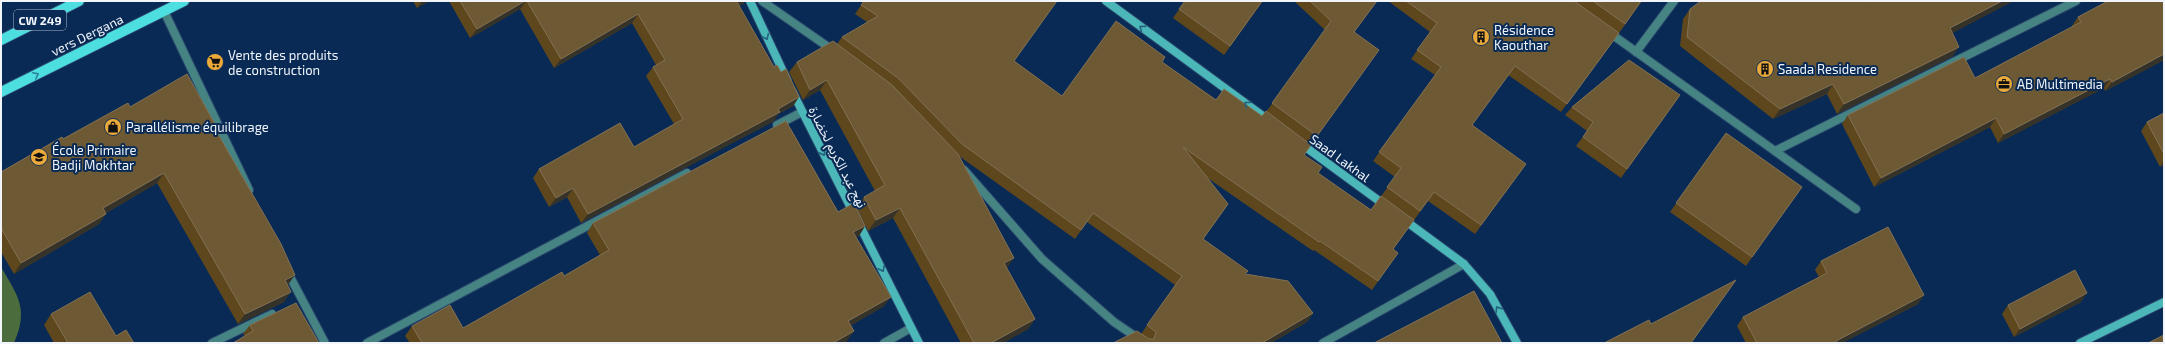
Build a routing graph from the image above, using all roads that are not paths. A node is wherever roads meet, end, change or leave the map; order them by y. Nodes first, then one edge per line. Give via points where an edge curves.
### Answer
1 (79, 1) edge
2 (184, 1) edge
3 (750, 1) edge
4 (762, 1) edge
5 (1106, 1) edge
6 (1674, 1) edge
7 (2076, 1) edge
8 (164, 11) junction
9 (1598, 24) edge
10 (1, 40) edge
11 (1636, 52) junction
12 (840, 55) edge
13 (1, 92) edge
14 (802, 112) junction
15 (1279, 128) edge
16 (767, 131) edge
17 (1291, 137) edge
18 (1775, 151) junction
19 (958, 164) edge
20 (697, 168) edge
21 (253, 199) edge
22 (1856, 209) dead end
23 (284, 264) edge
24 (1464, 264) junction
25 (2164, 302) edge
26 (281, 310) edge
27 (911, 328) junction
28 (212, 343) edge
29 (325, 343) edge
30 (366, 343) edge
31 (884, 343) edge
32 (919, 343) edge
33 (1145, 343) edge
34 (1324, 343) edge
35 (1517, 343) edge
36 (2080, 343) edge

1 - 10 main road, CW 249
2 - 8 main road, vers Dergana
3 -> 14 main road, نهج عبد الكريم لخضارة
4 - 12 street
15 -> 5 main road
6 - 11 street
7 - 18 street
13 -> 8 main road, vers Dergana
8 - 21 street
9 - 11 street
11 - 18 street
14 - 16 street
14 -> 27 main road, نهج عبد الكريم لخضارة
17 - 24 main road, Saad Lakhal
18 - 22 street
19 - 33 street via 1042,259 1114,322
20 - 30 street
23 - 29 street via 298,302
24 - 34 street
35 -> 24 main road, Saad Lakhal via 1490,294
25 - 36 main road
26 - 28 street
27 - 31 street
27 - 32 main road, نهج عبد الكريم لخضارة

